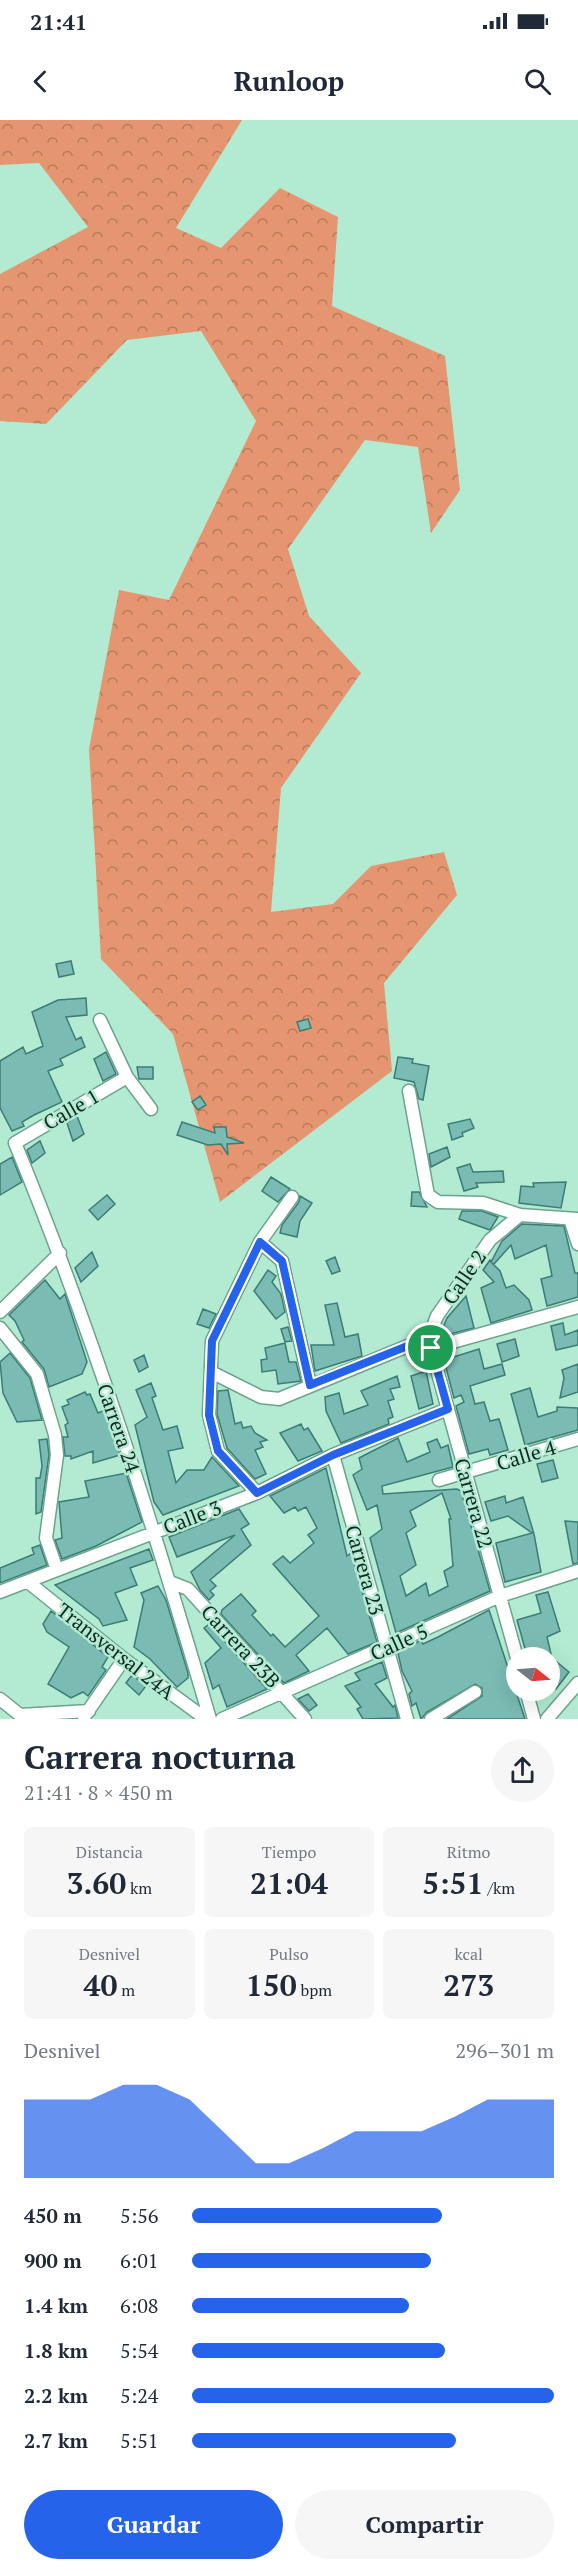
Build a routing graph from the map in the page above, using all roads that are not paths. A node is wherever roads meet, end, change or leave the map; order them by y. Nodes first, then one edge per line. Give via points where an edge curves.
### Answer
1 (100, 1020) dead end
2 (127, 1077) junction
3 (409, 1091) dead end
4 (151, 1109) dead end
5 (15, 1143) joint
6 (292, 1197) dead end
7 (520, 1215) junction
8 (574, 1219) edge
9 (260, 1242) junction
10 (578, 1244) edge
11 (60, 1253) junction
12 (578, 1307) edge
13 (0, 1312) edge
14 (0, 1328) edge
15 (431, 1348) junction
16 (211, 1372) junction
17 (310, 1385) junction
18 (448, 1409) junction
19 (578, 1439) edge
20 (333, 1455) junction
21 (466, 1473) junction
22 (439, 1480) dead end
23 (257, 1493) junction
24 (154, 1532) junction
25 (57, 1570) junction
26 (578, 1571) edge
27 (28, 1582) junction
28 (170, 1582) junction
29 (0, 1592) edge
30 (500, 1596) junction
31 (388, 1647) junction
32 (514, 1647) edge
33 (124, 1659) junction
34 (578, 1683) edge
35 (283, 1692) junction
36 (475, 1692) dead end
37 (0, 1700) edge
38 (529, 1701) edge
39 (85, 1715) edge
40 (208, 1719) edge
41 (222, 1719) edge
42 (305, 1719) edge
43 (407, 1719) edge
44 (430, 1719) edge
45 (534, 1719) edge
46 (546, 1719) edge

1 - 2 street
2 - 4 street
2 - 5 street, Calle 1
3 - 7 street via 428,1195 438,1202 483,1203
5 - 11 street, Carrera 24
6 - 9 street
7 - 8 street
7 - 15 street, Calle 2 via 490,1240 437,1316 430,1332
8 - 10 street
9 - 16 street via 212,1341
9 - 17 street via 282,1261
11 - 13 street
11 - 24 street, Carrera 24
12 - 15 street
14 - 25 street via 37,1374 55,1436 57,1455 46,1538
15 - 17 street via 410,1345
15 - 18 street, Carrera 22
16 - 17 street via 272,1399
16 - 23 street via 209,1415 218,1451
18 - 20 street, Calle 3
18 - 21 street, Carrera 22
19 - 21 street, Calle 4
20 - 23 street, Calle 3
20 - 31 street, Carrera 23
21 - 22 street, Calle 4
21 - 30 street, Carrera 22
23 - 24 street, Calle 3
24 - 25 street, Calle 3
24 - 28 street, Carrera 24
25 - 27 street, Calle 3
26 - 30 street, Calle 5
27 - 29 street, Calle 3
27 - 33 street, Transversal 24A
28 - 35 street, Carrera 23B via 188,1589
28 - 40 street, Carrera 24
30 - 31 street, Calle 5
30 - 32 street, Carrera 22
31 - 35 street, Calle 5
31 - 43 street, Carrera 23
33 - 39 street
33 - 40 street, Transversal 24A
34 - 46 street
35 - 41 street, Calle 5
35 - 42 street, Carrera 23B
36 - 44 street
37 - 39 street via 20,1715
38 - 45 street

